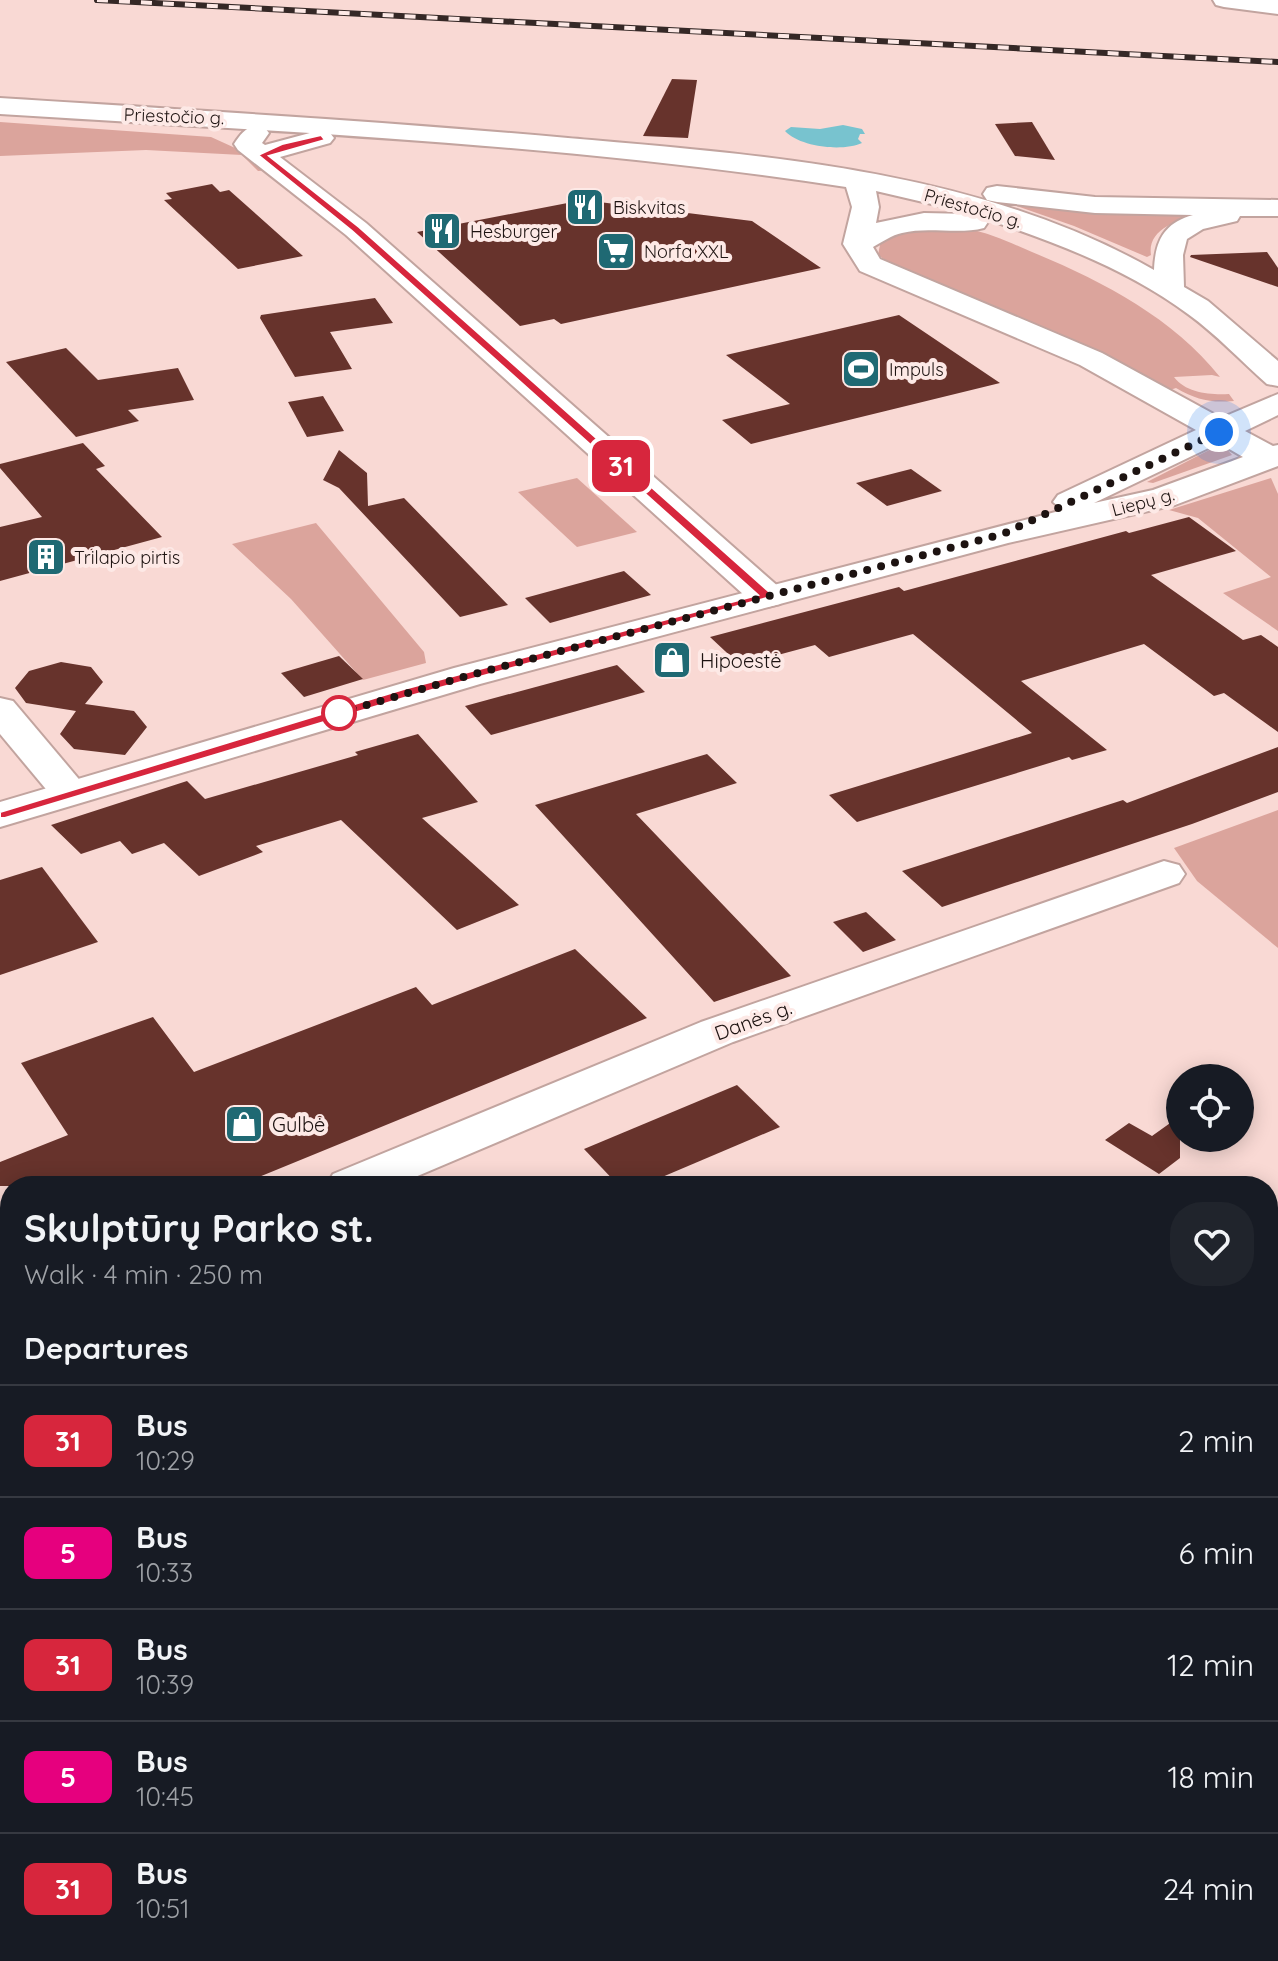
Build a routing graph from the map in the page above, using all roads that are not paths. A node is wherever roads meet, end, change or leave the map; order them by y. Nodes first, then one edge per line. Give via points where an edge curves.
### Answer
1 (1224, 0) edge
2 (1278, 7) edge
3 (0, 106) edge
4 (262, 136) junction
5 (626, 151) junction
6 (865, 182) junction
7 (1278, 208) edge
8 (1034, 226) junction
9 (857, 244) junction
10 (1170, 289) junction
11 (1267, 367) edge
12 (1278, 403) edge
13 (1219, 432) junction
14 (1274, 456) edge
15 (1003, 534) junction
16 (767, 596) junction
17 (0, 709) edge
18 (69, 792) junction
19 (0, 815) edge
20 (1164, 874) dead end
21 (374, 1176) edge

1 - 2 main road
3 - 4 main road, Priestočio g.
4 - 5 main road, Priestočio g.
4 - 5 main road, Priestočio g. via 285,146 321,138
4 - 16 main road via 356,229
5 - 6 main road, Priestočio g. via 762,164
6 - 7 main road via 1095,205
6 - 8 main road, Priestočio g. via 974,206
6 - 9 main road
7 - 10 main road via 1213,218 1180,231 1166,252
8 - 9 main road via 924,221 884,228
8 - 10 main road, Priestočio g.
9 - 13 main road via 870,265 885,274 1091,359
10 - 11 main road, Priestočio g. via 1224,327
12 - 13 main road, Liepų g.
13 - 14 main road
13 - 15 main road, Liepų g.
14 - 15 main road, Liepų g. via 1163,498
15 - 16 main road, Liepų g.
16 - 18 main road, Liepų g. via 452,680
17 - 18 main road
18 - 19 main road, Liepų g.
20 - 21 main road, Danės g. via 717,1032

